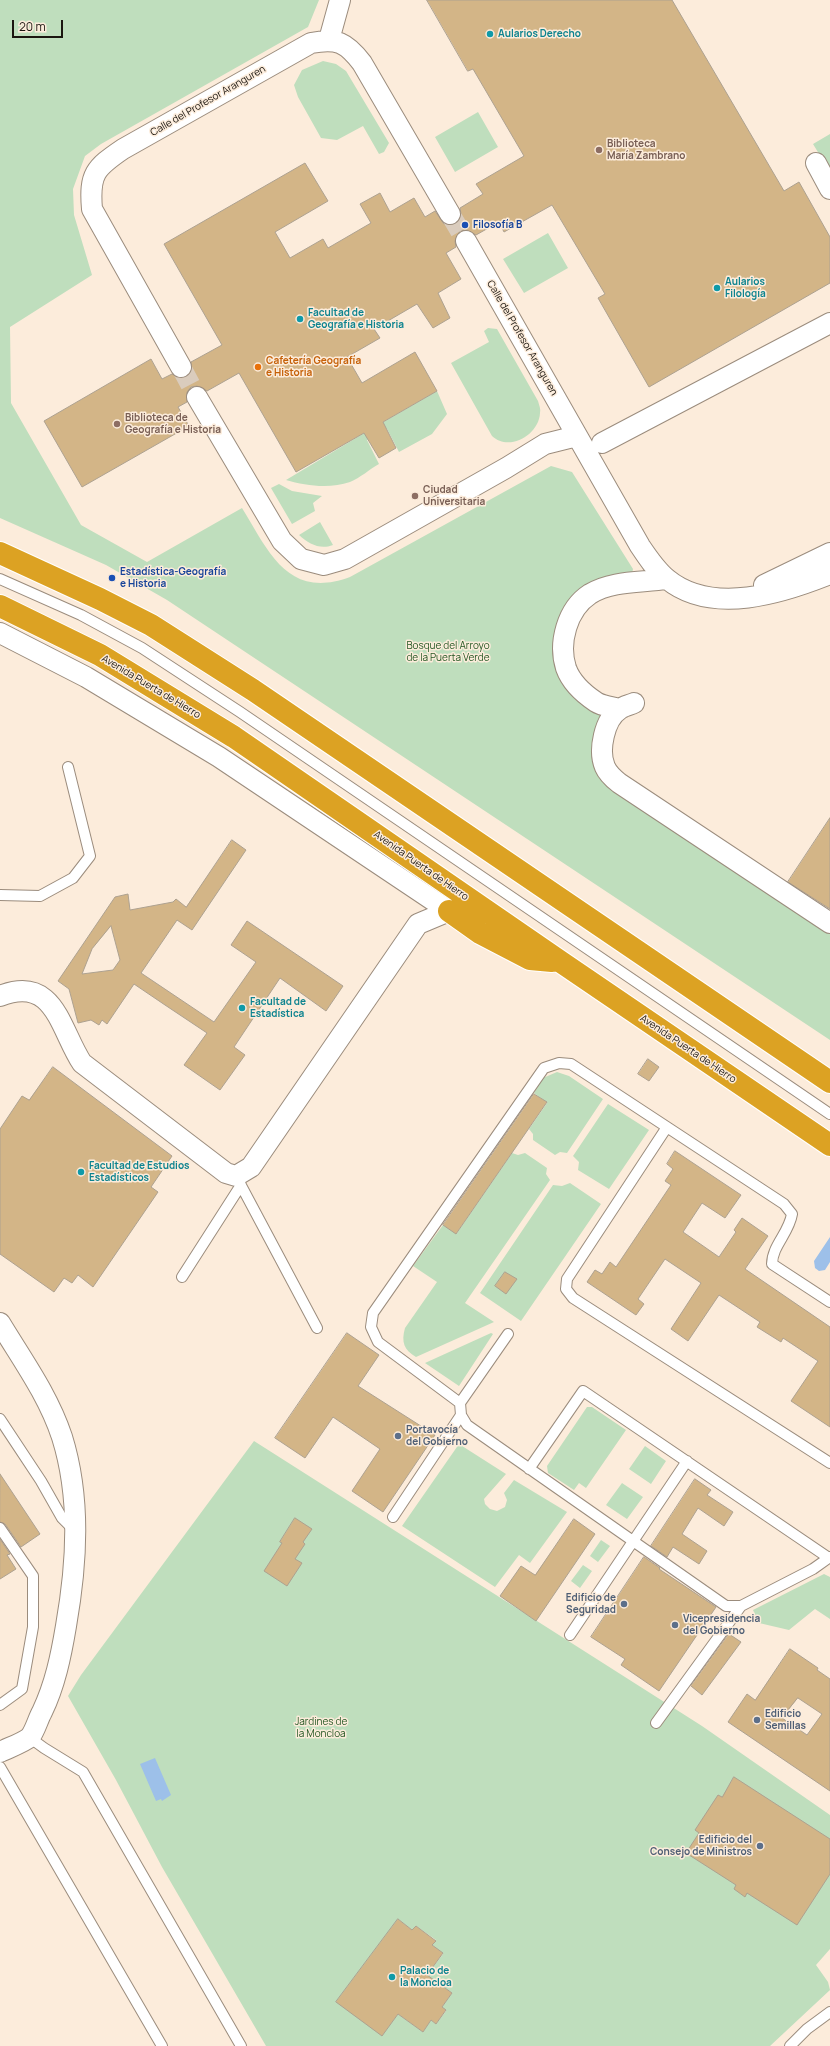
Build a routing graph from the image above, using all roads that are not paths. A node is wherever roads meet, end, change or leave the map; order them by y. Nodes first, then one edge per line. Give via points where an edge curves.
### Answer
1 (340, 0) edge
2 (329, 40) junction
3 (816, 163) dead end
4 (830, 189) edge
5 (450, 214) tunnel mouth
6 (466, 241) tunnel mouth
7 (830, 323) edge
8 (181, 367) tunnel mouth
9 (197, 397) tunnel mouth
10 (577, 436) junction
11 (602, 443) dead end
12 (0, 553) edge
13 (830, 553) edge
14 (830, 574) edge
15 (0, 579) edge
16 (667, 579) junction
17 (716, 598) junction
18 (0, 606) edge
19 (0, 633) edge
20 (68, 767) dead end
21 (410, 885) junction
22 (0, 895) edge
23 (449, 911) junction
24 (830, 923) edge
25 (418, 924) junction
26 (561, 962) junction
27 (0, 996) edge
28 (799, 1060) junction
29 (830, 1071) edge
30 (830, 1082) edge
31 (830, 1114) edge
32 (667, 1127) junction
33 (830, 1145) edge
34 (239, 1181) junction
35 (182, 1277) dead end
36 (830, 1302) edge
37 (0, 1323) edge
38 (317, 1328) dead end
39 (508, 1334) dead end
40 (460, 1403) junction
41 (461, 1414) junction
42 (0, 1419) edge
43 (687, 1461) junction
44 (830, 1463) edge
45 (530, 1469) junction
46 (393, 1517) dead end
47 (0, 1528) edge
48 (75, 1532) junction
49 (633, 1541) junction
50 (830, 1557) edge
51 (741, 1606) junction
52 (570, 1635) dead end
53 (0, 1705) edge
54 (656, 1723) dead end
55 (29, 1737) junction
56 (0, 1752) edge
57 (0, 1768) edge
58 (830, 2012) edge
59 (162, 2046) edge
60 (241, 2046) edge
61 (790, 2046) edge

1 - 2 street
2 - 5 street via 342,43 352,50 362,63
2 - 8 street, Calle del Profesor Aranguren via 311,43 283,58 124,149 106,160 96,171 90,188 92,209
3 - 4 street
6 - 10 street, Calle del Profesor Aranguren
7 - 11 street
9 - 10 street via 282,541 302,559 324,565 345,559 545,444
10 - 16 street, Calle del Profesor Aranguren via 640,546
12 - 28 highway via 100,599 170,638 253,690
13 - 17 street, Calle del Profesor Aranguren via 754,589
14 - 17 street, Calle del Profesor Aranguren via 767,594 743,598
15 - 31 lane via 81,615 128,641 240,712
16 - 17 street, Calle del Profesor Aranguren via 694,593
16 - 24 street via 602,588 589,595 576,607 564,633 566,668 585,694 597,704 627,706 612,718 602,739 603,759 609,775
18 - 26 highway, Avenida Puerta de Hierro via 100,655 234,737
19 - 21 street via 86,677 219,757
20 - 22 lane via 90,856 73,878 40,896
21 - 23 street
21 - 25 street via 417,906
23 - 25 street
23 - 26 highway via 480,933 530,959
25 - 34 street
26 - 33 highway, Avenida Puerta de Hierro
27 - 34 street via 20,991 34,993 52,1005 82,1063
28 - 29 highway
28 - 30 highway
32 - 36 lane via 784,1204 792,1214 791,1224 772,1255 772,1264
32 - 40 lane via 571,1064 559,1063 544,1068 373,1313 371,1327 378,1342
32 - 44 lane via 567,1278 566,1289 573,1298
34 - 35 lane
34 - 38 lane
37 - 48 street via 52,1409 69,1464
39 - 40 lane
40 - 41 lane
41 - 45 lane via 468,1425
41 - 46 lane
42 - 48 lane via 62,1518
43 - 45 lane via 583,1391
43 - 49 lane
43 - 50 lane
45 - 49 lane
47 - 53 lane via 33,1576 33,1627 22,1689
48 - 55 street via 75,1565 62,1651 52,1691
49 - 51 lane via 726,1606
49 - 52 lane
50 - 51 lane via 813,1569
51 - 54 lane
55 - 56 street
55 - 60 lane via 83,1772
57 - 59 lane
58 - 61 lane

